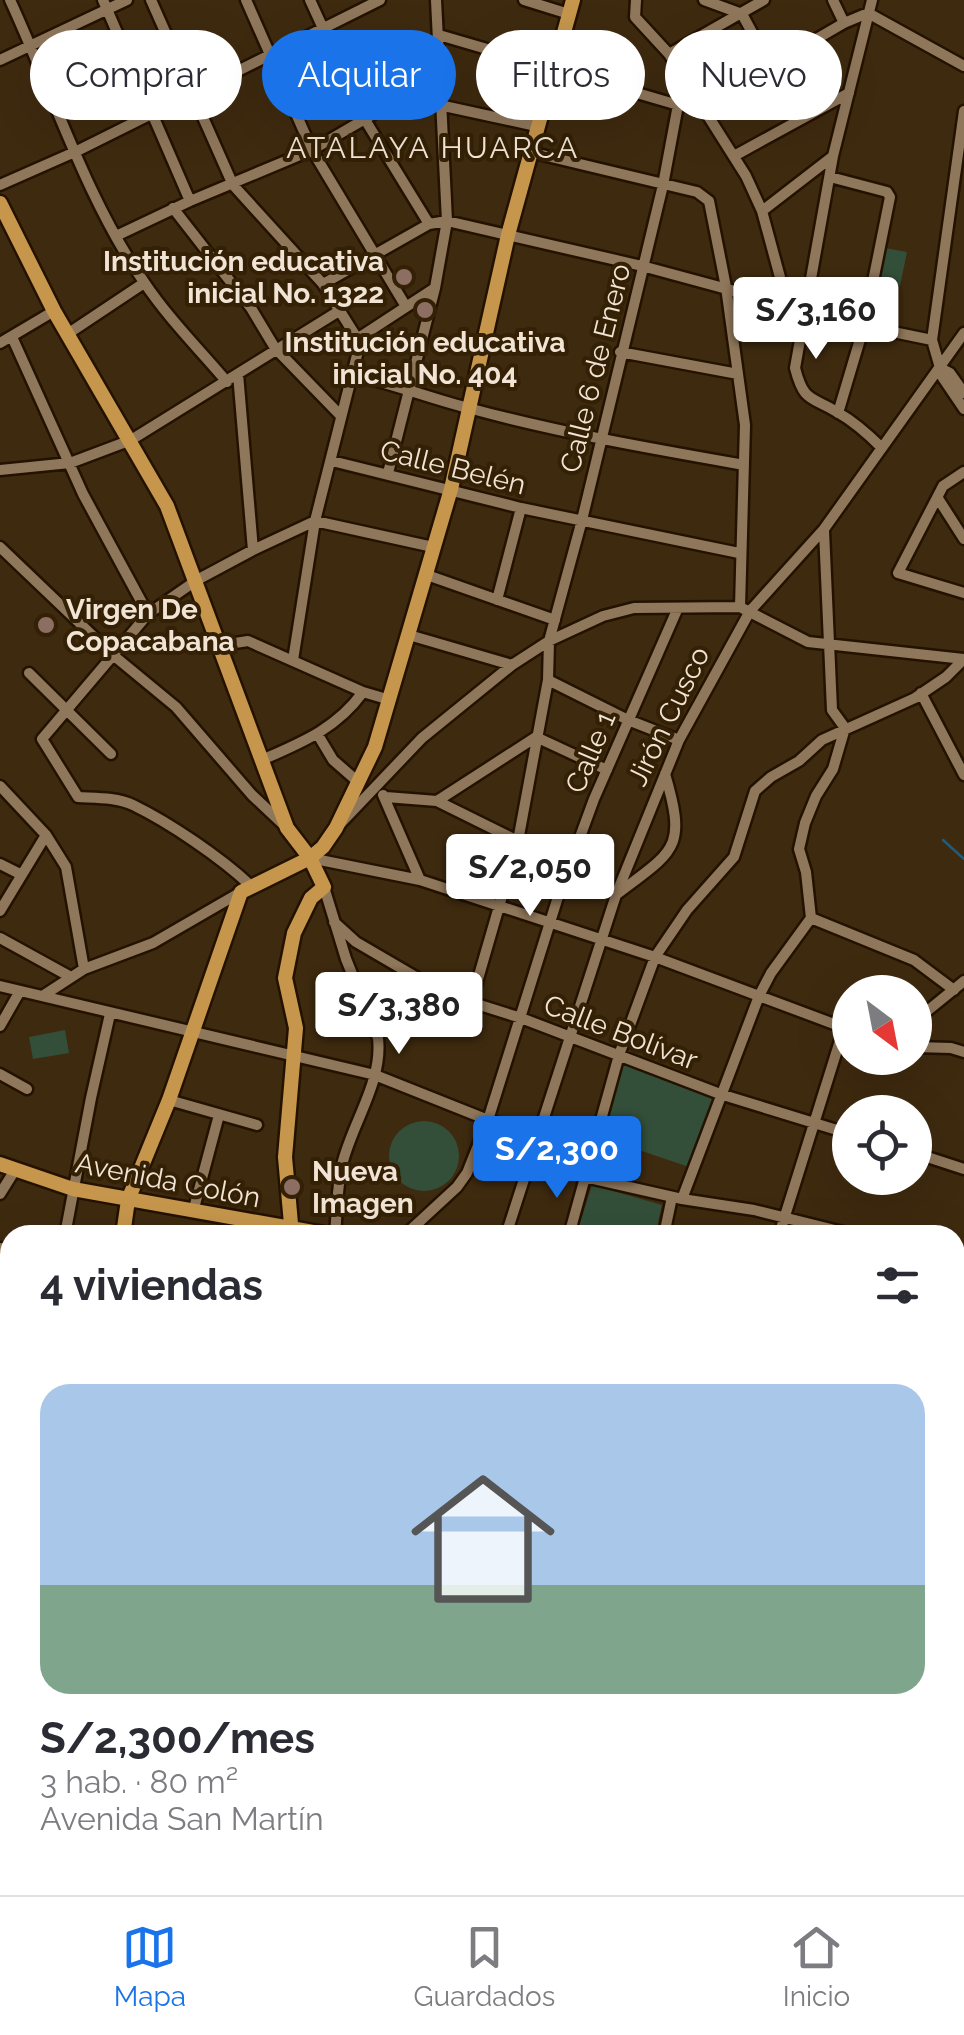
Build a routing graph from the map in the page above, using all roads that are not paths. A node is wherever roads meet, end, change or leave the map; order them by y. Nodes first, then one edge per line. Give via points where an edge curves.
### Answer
1 (10, 0) edge
2 (128, 0) edge
3 (150, 0) edge
4 (246, 0) edge
5 (310, 0) edge
6 (380, 0) edge
7 (436, 0) edge
8 (524, 0) edge
9 (636, 0) edge
10 (704, 0) edge
11 (764, 0) edge
12 (832, 0) edge
13 (872, 0) edge
14 (363, 4) edge
15 (106, 5) edge
16 (571, 7) edge
17 (868, 12) junction
18 (742, 14) junction
19 (844, 23) junction
20 (323, 28) junction
21 (60, 30) edge
22 (117, 30) edge
23 (164, 30) edge
24 (319, 30) edge
25 (438, 30) edge
26 (713, 30) edge
27 (751, 30) edge
28 (833, 30) edge
29 (262, 38) edge
30 (30, 44) edge
31 (30, 46) edge
32 (665, 50) edge
33 (0, 60) edge
34 (964, 66) edge
35 (849, 92) junction
36 (842, 96) edge
37 (456, 109) edge
38 (964, 111) edge
39 (63, 120) edge
40 (138, 120) edge
41 (155, 120) edge
42 (205, 120) edge
43 (299, 120) edge
44 (361, 120) edge
45 (365, 120) edge
46 (444, 120) edge
47 (538, 120) edge
48 (675, 120) edge
49 (711, 120) edge
50 (799, 120) edge
51 (536, 126) junction
52 (312, 150) junction
53 (77, 151) junction
54 (530, 152) junction
55 (734, 156) junction
56 (833, 156) junction
57 (830, 176) junction
58 (662, 184) junction
59 (0, 185) edge
60 (233, 185) junction
61 (190, 200) junction
62 (0, 203) edge
63 (173, 208) junction
64 (762, 211) junction
65 (447, 222) junction
66 (429, 224) junction
67 (508, 235) junction
68 (116, 236) junction
69 (376, 254) junction
70 (642, 266) junction
71 (144, 283) junction
72 (323, 284) junction
73 (726, 287) junction
74 (434, 288) junction
75 (787, 303) junction
76 (404, 305) junction
77 (806, 308) junction
78 (338, 311) junction
79 (54, 312) junction
80 (864, 326) junction
81 (69, 333) junction
82 (964, 334) edge
83 (12, 337) junction
84 (357, 338) junction
85 (932, 340) junction
86 (0, 344) edge
87 (275, 348) junction
88 (620, 352) junction
89 (940, 368) junction
90 (238, 374) junction
91 (354, 374) junction
92 (738, 374) junction
93 (227, 382) junction
94 (411, 388) junction
95 (964, 393) edge
96 (470, 409) junction
97 (964, 409) edge
98 (838, 413) junction
99 (341, 416) junction
100 (600, 436) junction
101 (131, 440) junction
102 (882, 448) junction
103 (332, 461) junction
104 (70, 462) junction
105 (744, 465) junction
106 (0, 470) edge
107 (964, 472) edge
108 (388, 473) junction
109 (450, 489) junction
110 (938, 500) junction
111 (521, 508) junction
112 (582, 520) junction
113 (314, 522) junction
114 (824, 529) junction
115 (964, 539) edge
116 (0, 547) edge
117 (433, 547) junction
118 (253, 550) junction
119 (739, 553) junction
120 (427, 575) junction
121 (197, 580) junction
122 (964, 594) edge
123 (497, 600) junction
124 (745, 609) junction
125 (677, 610) junction
126 (148, 614) junction
127 (555, 620) junction
128 (409, 635) junction
129 (549, 640) junction
130 (222, 645) junction
131 (831, 647) junction
132 (113, 655) junction
133 (964, 659) edge
134 (293, 660) junction
135 (512, 665) junction
136 (29, 673) dead end
137 (548, 680) junction
138 (363, 692) junction
139 (921, 694) junction
140 (390, 700) junction
141 (68, 708) junction
142 (628, 720) junction
143 (845, 728) junction
144 (318, 736) junction
145 (536, 736) junction
146 (679, 740) junction
147 (112, 754) dead end
148 (264, 760) junction
149 (608, 770) junction
150 (664, 774) junction
151 (964, 776) edge
152 (357, 781) junction
153 (0, 787) edge
154 (374, 788) junction
155 (386, 797) junction
156 (437, 801) junction
157 (287, 828) junction
158 (336, 828) junction
159 (46, 835) junction
160 (518, 841) junction
161 (310, 858) junction
162 (0, 864) edge
163 (20, 874) junction
164 (420, 880) junction
165 (245, 888) junction
166 (324, 888) junction
167 (616, 894) junction
168 (499, 906) junction
169 (0, 911) edge
170 (811, 918) junction
171 (334, 922) junction
172 (550, 922) junction
173 (0, 938) edge
174 (602, 939) junction
175 (655, 956) junction
176 (84, 969) junction
177 (69, 976) junction
178 (964, 981) edge
179 (0, 986) edge
180 (954, 990) junction
181 (20, 991) junction
182 (44, 995) junction
183 (759, 996) junction
184 (471, 1003) junction
185 (932, 1007) edge
186 (110, 1014) junction
187 (521, 1018) junction
188 (832, 1023) edge
189 (0, 1026) edge
190 (191, 1033) junction
191 (570, 1037) junction
192 (932, 1047) edge
193 (964, 1052) edge
194 (619, 1055) junction
195 (294, 1057) junction
196 (832, 1069) edge
197 (0, 1074) edge
198 (375, 1074) junction
199 (27, 1089) dead end
200 (720, 1094) junction
201 (169, 1100) junction
202 (218, 1115) junction
203 (488, 1120) junction
204 (812, 1123) junction
205 (257, 1125) dead end
206 (832, 1129) edge
207 (538, 1136) junction
208 (592, 1150) junction
209 (932, 1159) edge
210 (7, 1167) edge
211 (964, 1169) edge
212 (585, 1177) junction
213 (73, 1189) junction
214 (0, 1194) edge
215 (677, 1198) junction
216 (128, 1200) junction
217 (193, 1212) junction
218 (785, 1217) junction
219 (67, 1225) edge
220 (125, 1225) edge
221 (257, 1225) edge
222 (291, 1225) edge
223 (333, 1225) edge
224 (417, 1225) edge
225 (509, 1225) edge
226 (572, 1225) edge
227 (668, 1225) edge
228 (782, 1225) edge
229 (816, 1225) edge

1 - 30 street
2 - 15 street
3 - 23 street
4 - 29 street
5 - 20 street
6 - 14 street
7 - 25 street
8 - 16 street
9 - 32 street via 635,17
10 - 18 street
11 - 18 street
12 - 19 street
13 - 17 street
14 - 20 street
15 - 21 street
15 - 22 street
17 - 19 street
17 - 34 street
17 - 35 street
18 - 26 street
18 - 27 street
19 - 28 street
20 - 24 street
31 - 33 street
35 - 36 street
35 - 56 street
37 - 51 street
38 - 85 street
39 - 53 street
40 - 53 street
41 - 61 street
42 - 60 street
43 - 52 street
44 - 52 street
45 - 66 street
46 - 65 street
47 - 51 main road
48 - 58 street, Calle 6 de Enero
49 - 55 street
50 - 55 street
51 - 54 main road
52 - 60 street
52 - 69 street
53 - 59 street
53 - 68 street
54 - 58 street
54 - 67 main road
55 - 64 street
56 - 57 street
56 - 64 street
57 - 77 street
57 - 80 street via 890,197
58 - 70 street, Calle 6 de Enero
58 - 73 street via 709,201
60 - 61 street
60 - 72 street
61 - 63 street
62 - 79 main road
63 - 68 street
63 - 87 street
64 - 75 street
65 - 66 street
65 - 67 street
65 - 74 street
66 - 69 street
67 - 70 street
67 - 96 main road
68 - 71 street
69 - 72 street
69 - 76 street
70 - 73 street
70 - 88 street, Calle 6 de Enero
71 - 81 street
71 - 93 street
72 - 78 street
73 - 75 street
73 - 92 street
74 - 76 street
74 - 94 street
75 - 77 street
76 - 84 street
77 - 80 street
77 - 98 street via 796,352 798,380 810,402
78 - 84 street
78 - 87 street
79 - 81 main road
79 - 83 street
80 - 85 street
80 - 98 street
81 - 101 main road
82 - 89 street, Jirón Cusco
83 - 86 street
83 - 104 street
84 - 91 street
85 - 89 street
87 - 90 street
87 - 99 street
88 - 92 street
88 - 100 street, Calle 6 de Enero
89 - 95 street
89 - 97 street
89 - 102 street, Jirón Cusco
90 - 93 street
90 - 118 street
91 - 94 street
91 - 99 street
92 - 105 street
93 - 101 street
94 - 96 street
94 - 108 street
96 - 100 street
96 - 109 main road
98 - 102 street
99 - 103 street
100 - 105 street
100 - 112 street, Calle 6 de Enero
101 - 104 street
101 - 121 main road
102 - 114 street, Jirón Cusco
103 - 108 street, Calle Belén
103 - 113 street
104 - 106 street
104 - 126 street
105 - 119 street
107 - 110 street via 944,486
108 - 109 street, Calle Belén
109 - 111 street, Calle Belén
109 - 117 main road
110 - 115 street
110 - 122 street via 898,574
111 - 112 street, Calle Belén
111 - 123 street
112 - 119 street, Calle Belén
112 - 127 street, Calle 6 de Enero
113 - 117 street
113 - 118 street
113 - 134 street
114 - 124 street, Jirón Cusco
114 - 131 street
116 - 132 street
117 - 120 main road
118 - 121 street
119 - 124 street
120 - 123 street
120 - 128 main road
121 - 126 street
121 - 130 main road
123 - 127 street
124 - 125 street
124 - 131 street via 783,632
124 - 146 street, Jirón Cusco
125 - 129 street via 634,608
125 - 142 street, Calle 1
126 - 132 street
127 - 129 street, Calle 6 de Enero
128 - 135 street
128 - 140 main road
129 - 135 street
129 - 137 street, Calle 6 de Enero
130 - 134 street via 248,641
130 - 148 main road
131 - 133 street
131 - 143 street via 832,710
132 - 141 street
132 - 157 street via 176,706
133 - 139 street
134 - 138 street
135 - 154 street via 422,738
136 - 141 street
137 - 142 street
137 - 145 street, Calle 6 de Enero
138 - 140 street
138 - 144 street
139 - 143 street
139 - 151 street
140 - 152 main road
141 - 147 street
141 - 165 street via 42,739 78,798 131,804 228,864
142 - 146 street
142 - 149 street, Calle 1
143 - 170 street via 799,849
143 - 175 street via 755,790 734,857
144 - 148 street
144 - 152 street
145 - 149 street
145 - 156 street
145 - 160 street, Calle 6 de Enero
146 - 150 street, Jirón Cusco
148 - 157 main road
149 - 172 street, Calle 1
150 - 167 street, Jirón Cusco
150 - 167 street via 677,831 666,856
152 - 158 main road
153 - 159 street
154 - 155 street
154 - 158 street
155 - 156 street
155 - 164 street
156 - 160 street
157 - 161 main road
158 - 161 main road
159 - 163 street
159 - 176 street via 66,867
160 - 168 street, Calle 6 de Enero
161 - 164 street
161 - 165 main road
161 - 166 main road
162 - 163 street
163 - 169 street
164 - 168 street
165 - 176 street via 153,943
165 - 190 main road
166 - 171 street
166 - 195 main road via 304,910 288,956
167 - 174 street, Jirón Cusco
168 - 172 street
168 - 184 street, Calle 6 de Enero
170 - 180 street via 914,960
170 - 183 street
171 - 184 street, Calle Bolívar via 426,986
171 - 198 street via 378,1038
172 - 174 street
172 - 187 street, Calle 1
173 - 177 street
174 - 175 street
174 - 191 street, Jirón Cusco
175 - 183 street
175 - 194 street
176 - 177 street
177 - 182 street
178 - 180 street
179 - 181 street
180 - 185 street
181 - 182 street
181 - 189 street
182 - 186 street
183 - 188 street
183 - 200 street
184 - 187 street, Calle Bolívar
186 - 190 street
186 - 213 street
187 - 191 street, Calle Bolívar
187 - 203 street, Calle 1
190 - 195 street
190 - 201 main road
191 - 194 street, Calle Bolívar
191 - 207 street, Jirón Cusco
192 - 193 street
194 - 200 street, Calle Bolívar
194 - 208 street
195 - 198 street
195 - 222 main road via 285,1157
196 - 204 street
197 - 199 street
198 - 203 street
198 - 223 street via 342,1166
200 - 204 street, Calle Bolívar
200 - 215 street
201 - 202 street
201 - 216 main road
202 - 205 street
202 - 217 street
203 - 207 street
203 - 224 street, Calle 1 via 467,1173
204 - 206 street, Calle Bolívar
204 - 218 street
207 - 208 street
207 - 225 street, Jirón Cusco
208 - 212 street
209 - 211 street
210 - 213 main road, Avenida Colón
210 - 214 street
212 - 215 street
212 - 226 street
213 - 216 main road, Avenida Colón
213 - 219 street
215 - 218 street
215 - 227 street
216 - 217 main road, Avenida Colón
216 - 220 main road
217 - 221 main road, Avenida Colón
218 - 228 street
218 - 229 street

